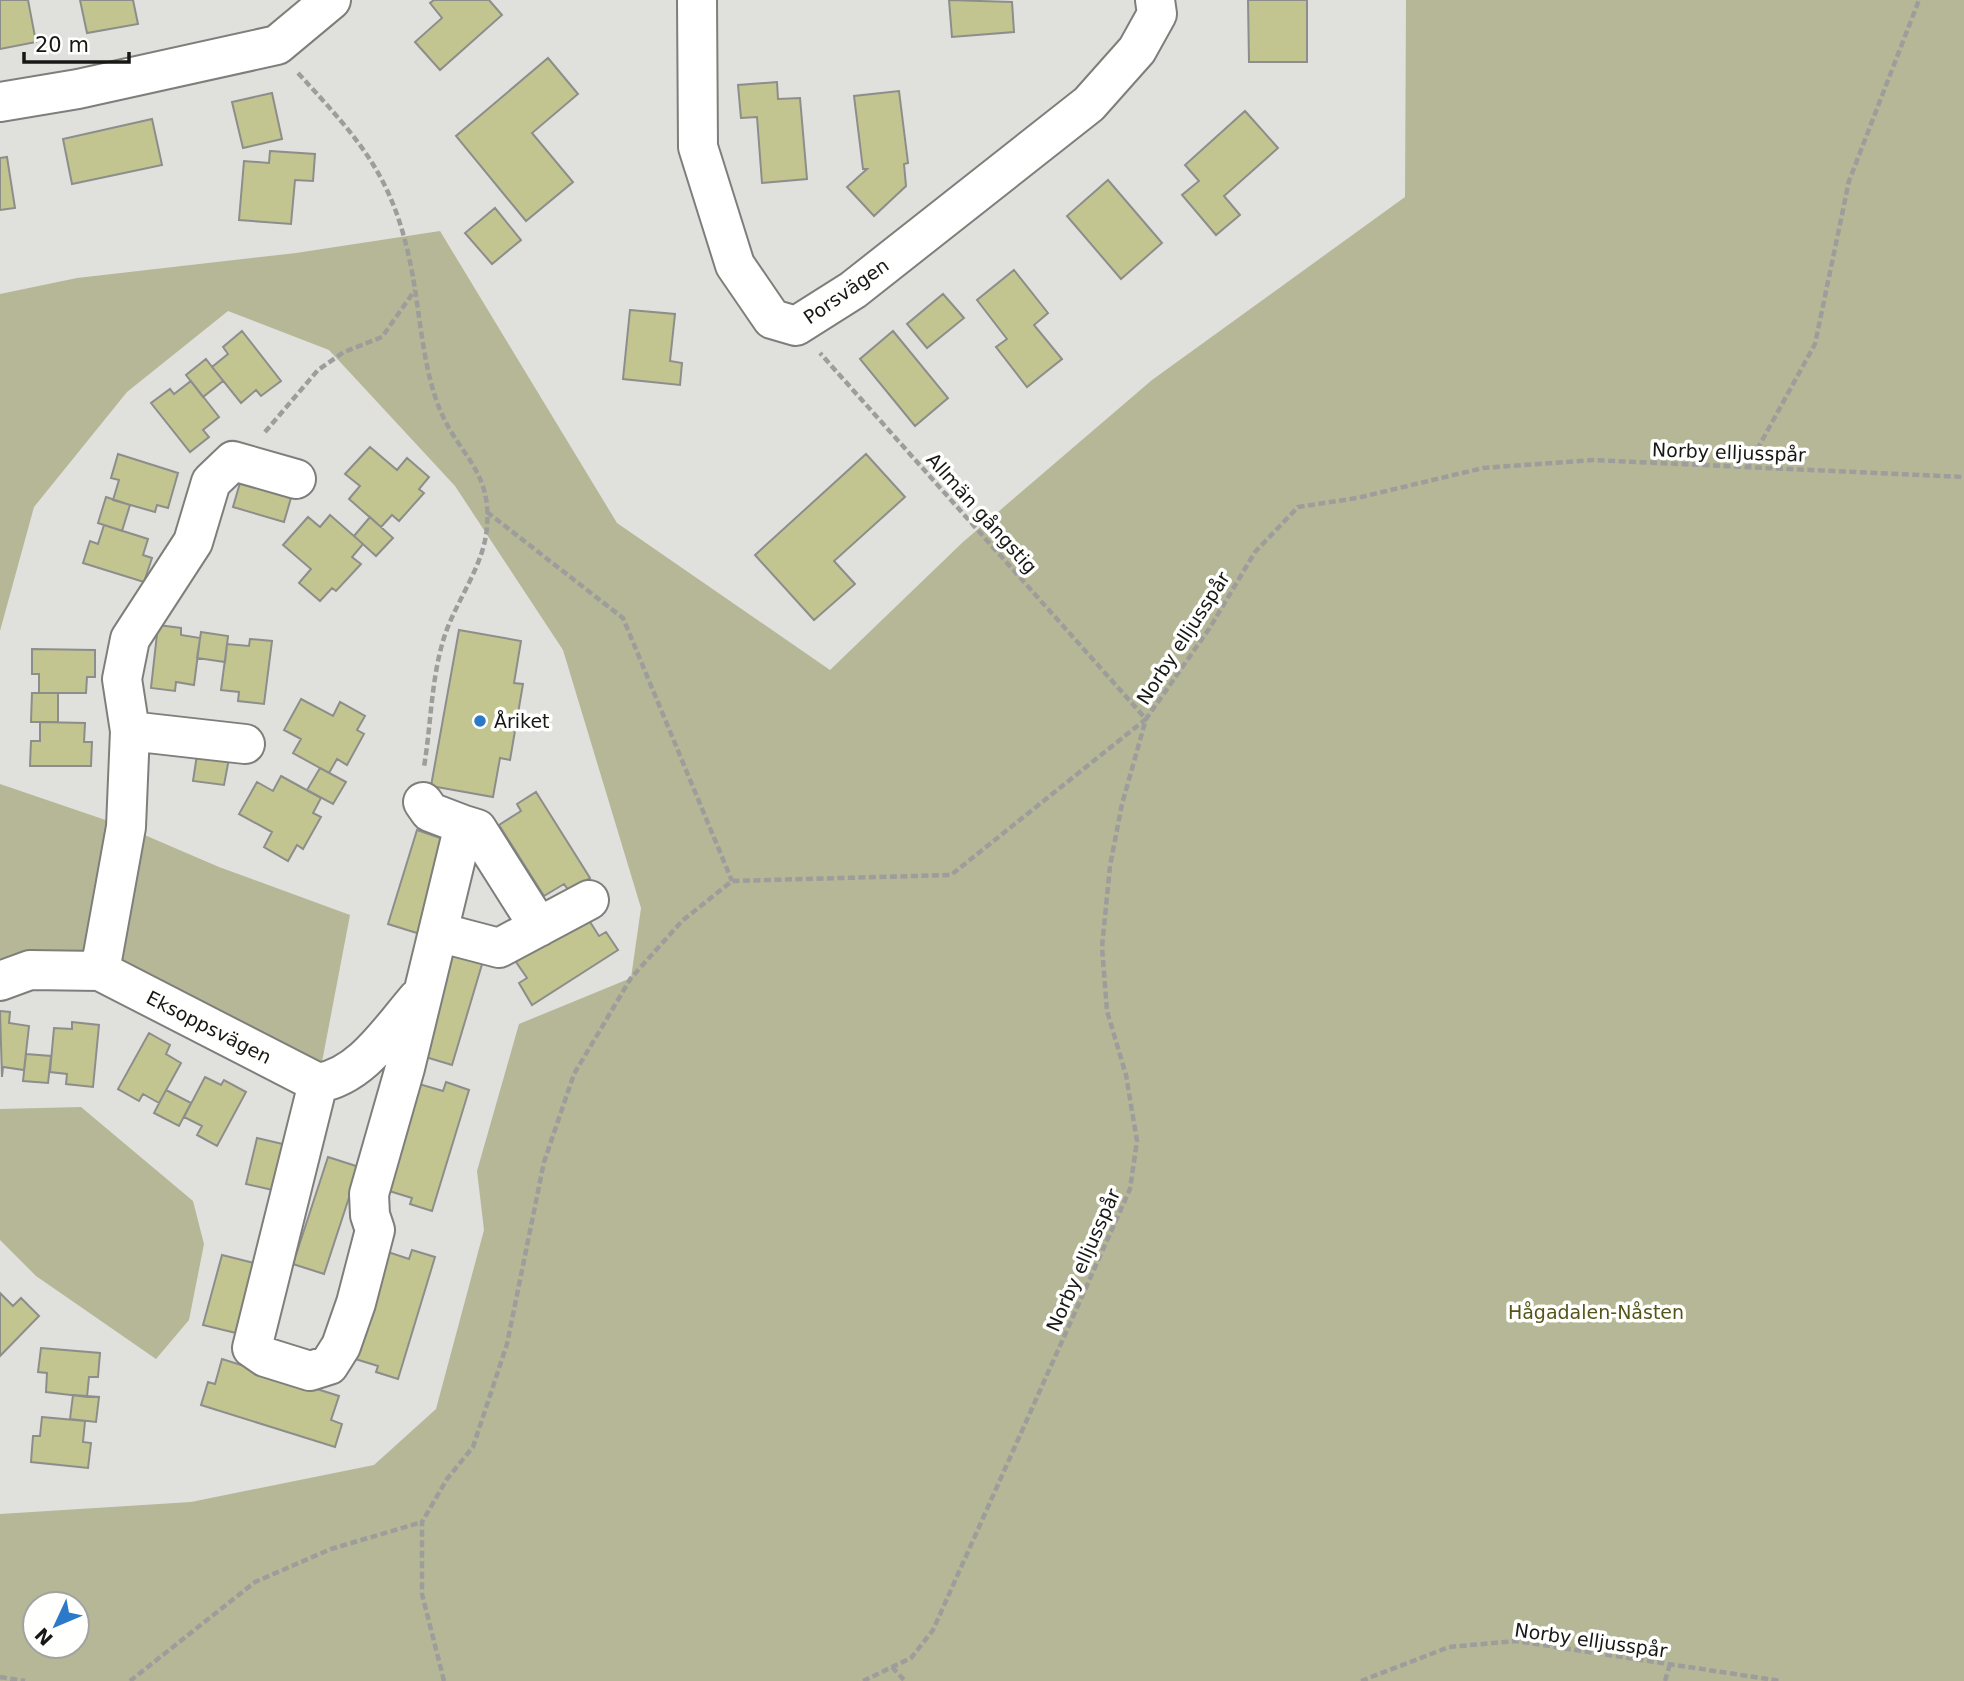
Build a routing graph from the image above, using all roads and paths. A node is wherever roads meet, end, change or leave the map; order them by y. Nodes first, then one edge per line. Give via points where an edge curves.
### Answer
1 (331, 0) edge
2 (697, 0) edge
3 (1155, 0) edge
4 (1919, 0) edge
5 (277, 45) junction
6 (0, 103) edge
7 (415, 290) junction
8 (796, 326) junction
9 (233, 461) junction
10 (1746, 468) junction
11 (1964, 477) edge
12 (296, 479) dead end
13 (486, 511) junction
14 (1146, 719) junction
15 (130, 731) junction
16 (245, 744) dead end
17 (423, 802) joint
18 (464, 825) junction
19 (732, 881) junction
20 (589, 900) dead end
21 (539, 927) junction
22 (438, 932) junction
23 (100, 971) junction
24 (0, 981) edge
25 (423, 992) junction
26 (318, 1083) junction
27 (422, 1522) junction
28 (1670, 1664) junction
29 (892, 1667) junction
30 (0, 1677) edge
31 (25, 1681) edge
32 (130, 1681) edge
33 (444, 1681) edge
34 (863, 1681) edge
35 (905, 1681) edge
36 (1361, 1681) edge
37 (1665, 1681) edge
38 (1781, 1681) edge

1 - 5 street
2 - 8 street, Porsvägen via 698,147 736,265 772,319
3 - 8 street, Porsvägen via 1157,14 1137,50 1088,104 853,290
4 - 10 path via 1849,181 1815,344
5 - 6 street
5 - 7 path via 375,163 397,213
7 - 9 path via 382,337 344,352 318,370 294,402
7 - 13 path via 441,412 483,483
8 - 14 path, Allmän gångstig
9 - 12 street
9 - 15 street via 211,482 193,542 130,639 122,679
10 - 11 path, Norby elljusspår
10 - 14 path, Norby elljusspår via 1545,461 1483,468 1298,507 1255,552 1209,629
13 - 17 path via 480,555 453,615 436,672 421,783
13 - 19 path via 623,618
14 - 19 path via 951,875
14 - 29 path, Norby elljusspår via 1122,804 1102,947 1107,1011 1126,1075 1137,1141 1130,1189 933,1630 911,1658
15 - 16 street
15 - 23 street via 126,827
17 - 18 street via 430,812
18 - 21 street via 477,829
18 - 22 street
19 - 27 path via 682,921 631,978 574,1074 544,1161 507,1344 473,1447 447,1479
20 - 21 street
21 - 22 street via 499,948
22 - 25 street
23 - 24 street, Eksoppsvägen via 30,970
23 - 26 street, Eksoppsvägen
25 - 26 street via 382,1043 332,1081
25 - 26 street via 369,1194 375,1230 356,1303 341,1346 328,1364 310,1371 265,1357 252,1348
27 - 32 path via 331,1549 255,1582
27 - 33 path via 422,1594
28 - 36 path, Norby elljusspår via 1516,1642 1448,1647
28 - 37 path
28 - 38 path, Norby elljusspår
29 - 34 path, Norby elljusspår
29 - 35 path
30 - 31 path

